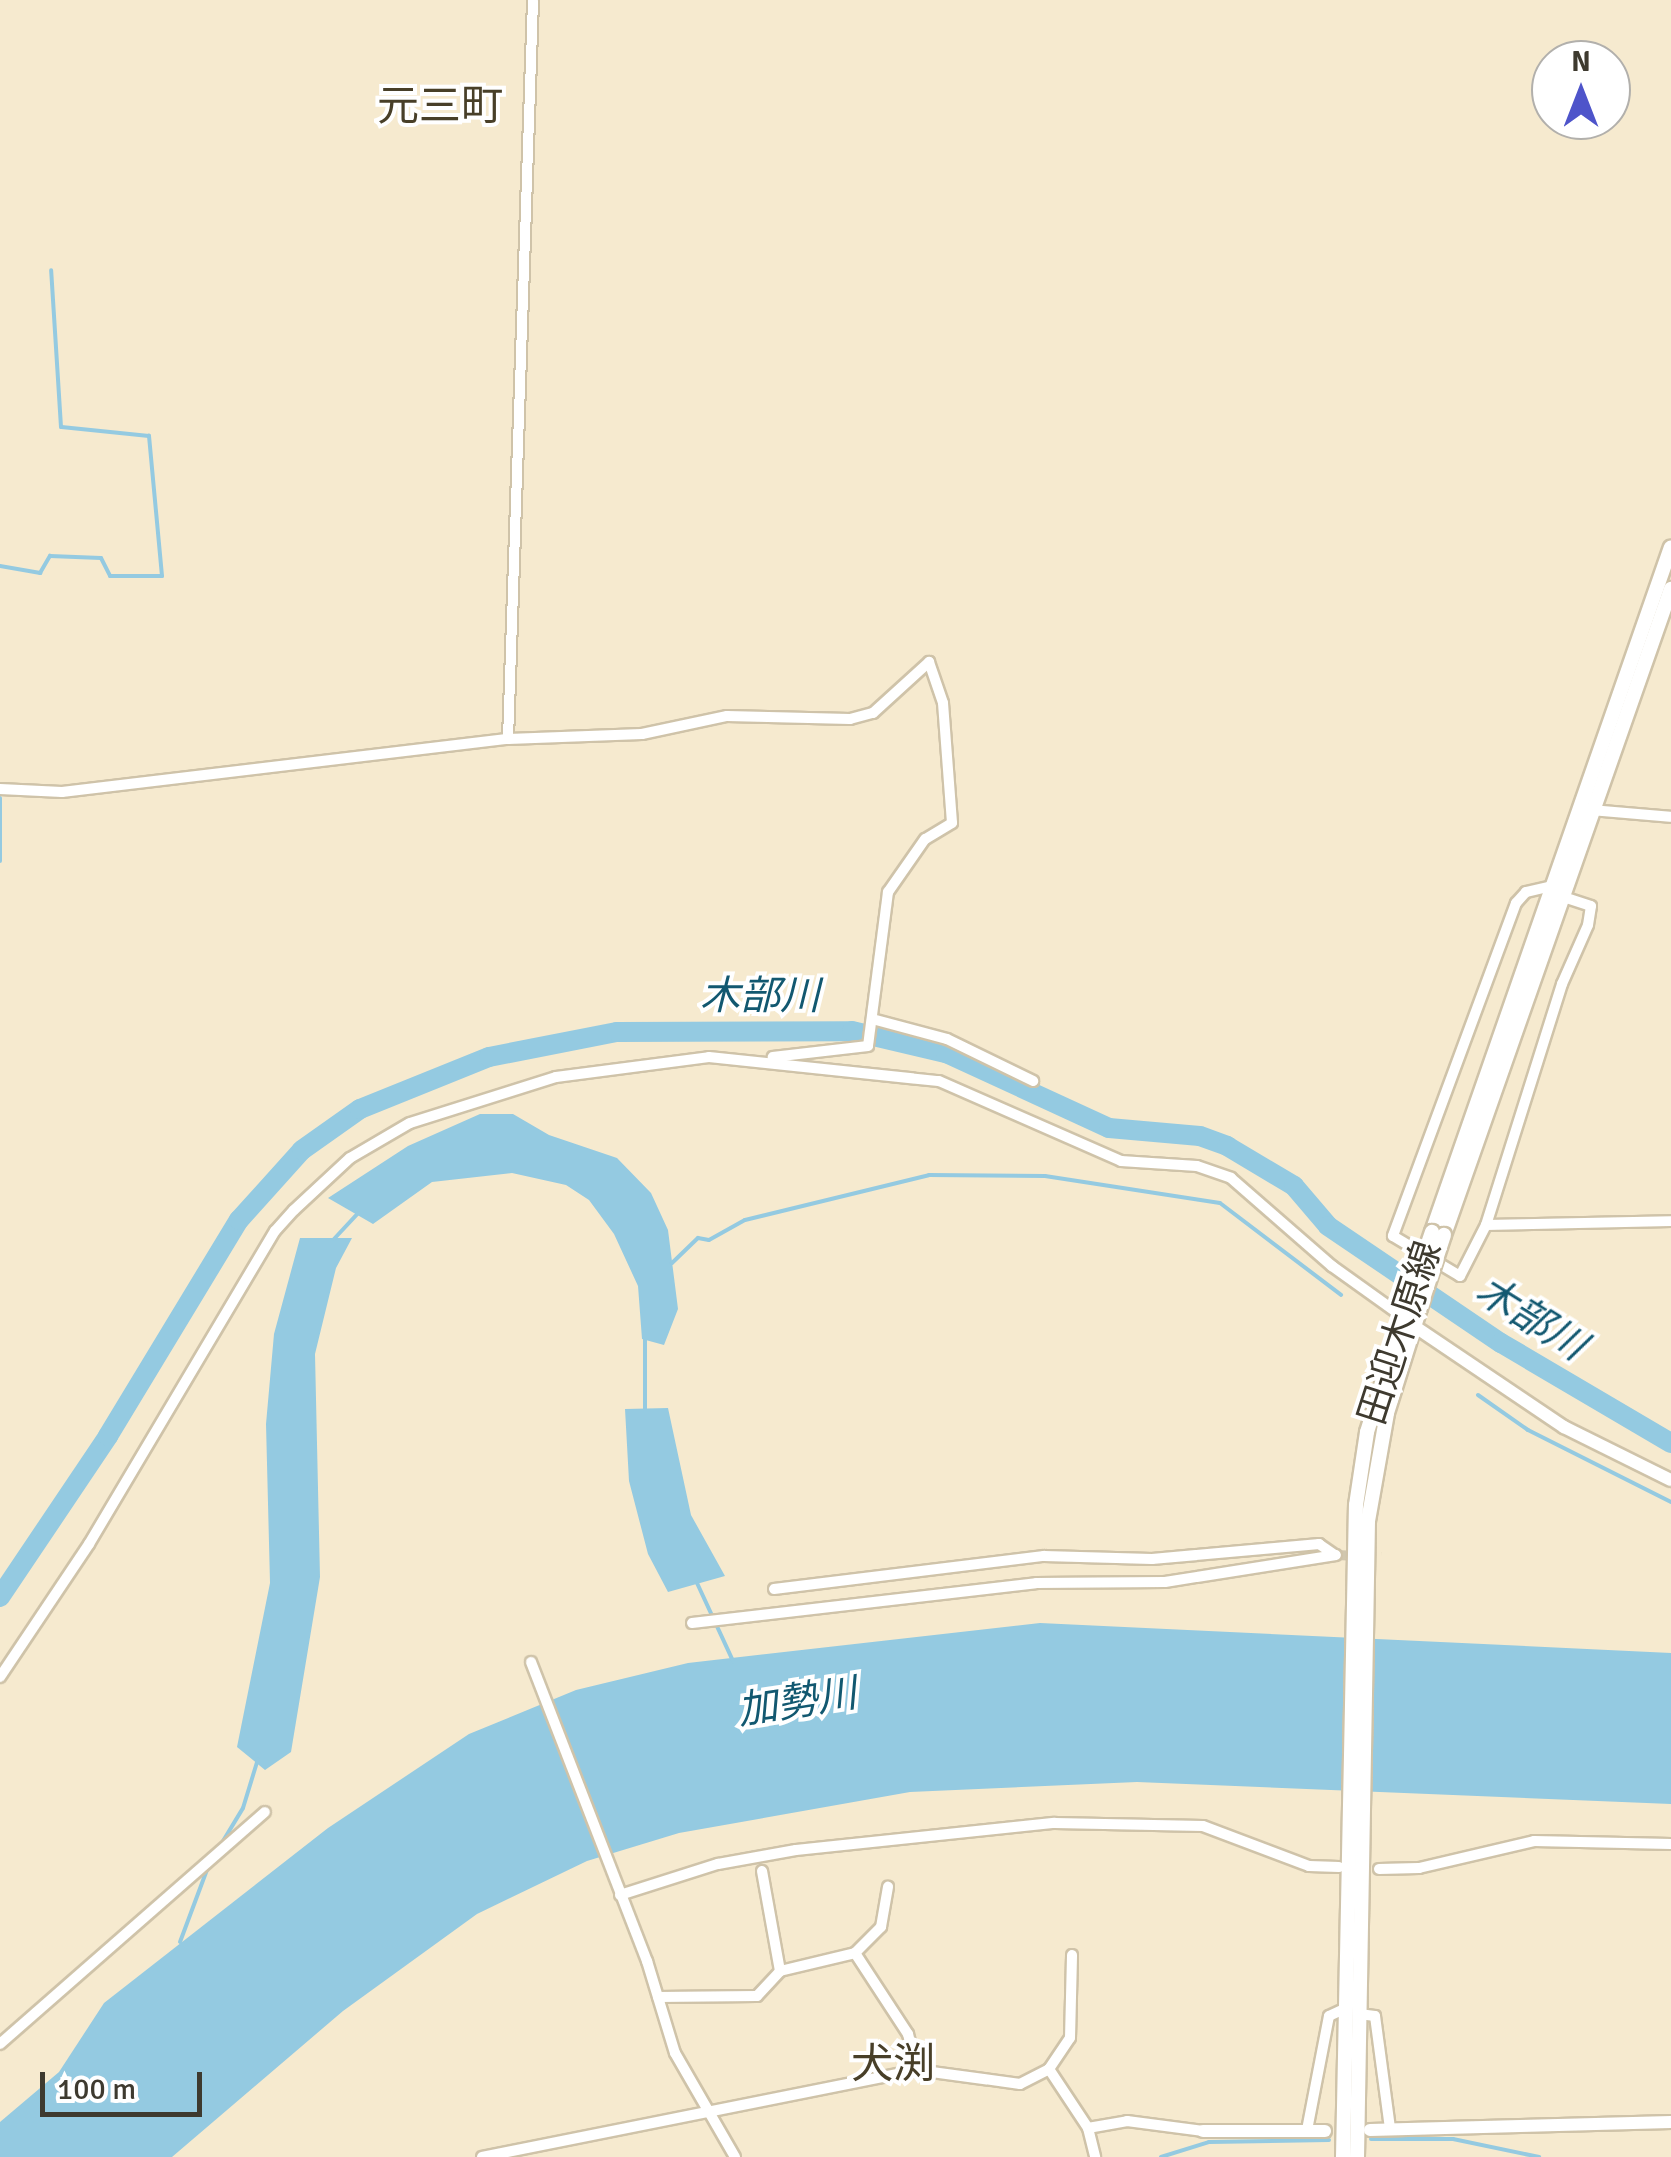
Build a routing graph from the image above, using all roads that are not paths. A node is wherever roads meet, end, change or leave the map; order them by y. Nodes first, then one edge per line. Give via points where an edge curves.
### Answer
1 (532, 0) edge
2 (1671, 548) edge
3 (1665, 597) edge
4 (508, 739) junction
5 (0, 789) edge
6 (1586, 809) junction
7 (1671, 818) edge
8 (1558, 891) junction
9 (875, 1023) junction
10 (758, 1059) junction
11 (1033, 1081) dead end
12 (1671, 1221) edge
13 (1486, 1225) junction
14 (1409, 1322) junction
15 (1671, 1480) edge
16 (774, 1589) dead end
17 (692, 1622) dead end
18 (530, 1662) dead end
19 (0, 1678) edge
20 (265, 1812) dead end
21 (1671, 1844) edge
22 (1339, 1867) dead end
23 (1379, 1868) dead end
24 (762, 1871) dead end
25 (888, 1887) dead end
26 (620, 1894) junction
27 (855, 1954) junction
28 (1072, 1955) dead end
29 (780, 1971) junction
30 (658, 1997) junction
31 (1353, 2011) junction
32 (0, 2044) edge
33 (1049, 2069) junction
34 (918, 2070) junction
35 (708, 2113) junction
36 (1671, 2122) edge
37 (1088, 2128) junction
38 (1390, 2129) junction
39 (1307, 2130) junction
40 (1325, 2130) dead end
41 (1370, 2130) dead end
42 (1203, 2131) joint
43 (482, 2157) edge
44 (735, 2157) edge
45 (1095, 2157) edge
46 (1343, 2157) edge
47 (1358, 2157) edge

1 - 4 street
2 - 3 main road, 田迎木原線
3 - 6 main road, 田迎木原線
4 - 5 street via 62,792
4 - 9 street via 642,734 728,716 850,720 872,712 929,662 943,703 952,823 925,839 888,892
6 - 7 street
6 - 8 main road, 田迎木原線
8 - 13 street via 1590,906 1588,925 1562,984
8 - 13 street via 1526,892 1516,903 1393,1236 1460,1276
8 - 14 main road, 田迎木原線, bridge
9 - 10 street via 868,1046
9 - 11 street via 946,1038
10 - 14 street via 939,1081 1121,1160 1197,1166 1230,1178
10 - 19 street via 656,1061 556,1077 410,1123 350,1158 274,1231
12 - 13 street
14 - 15 street via 1564,1428
14 - 31 main road, 田迎木原線 via 1373,1482 1359,1622
16 - 17 street via 1044,1556 1152,1559 1319,1544 1336,1555 1165,1582 1036,1583
18 - 26 street
20 - 32 street
21 - 23 street via 1534,1841 1419,1868
22 - 26 street via 1309,1866 1204,1826 1054,1822 796,1850 718,1864
24 - 29 street
25 - 27 street via 880,1926
26 - 30 street
27 - 29 street
27 - 34 street via 908,2034
28 - 33 street via 1070,2038
29 - 30 street via 757,1996
30 - 35 street via 675,2053
31 - 38 street via 1374,2016
31 - 39 street via 1329,2016
31 - 46 main road, 田迎木原線
31 - 47 main road, 田迎木原線
33 - 34 street via 1020,2084
33 - 37 street
34 - 35 street
35 - 43 street
35 - 44 street
36 - 38 street
37 - 42 street via 1127,2120
37 - 45 street
38 - 41 street
39 - 40 street
39 - 42 street

